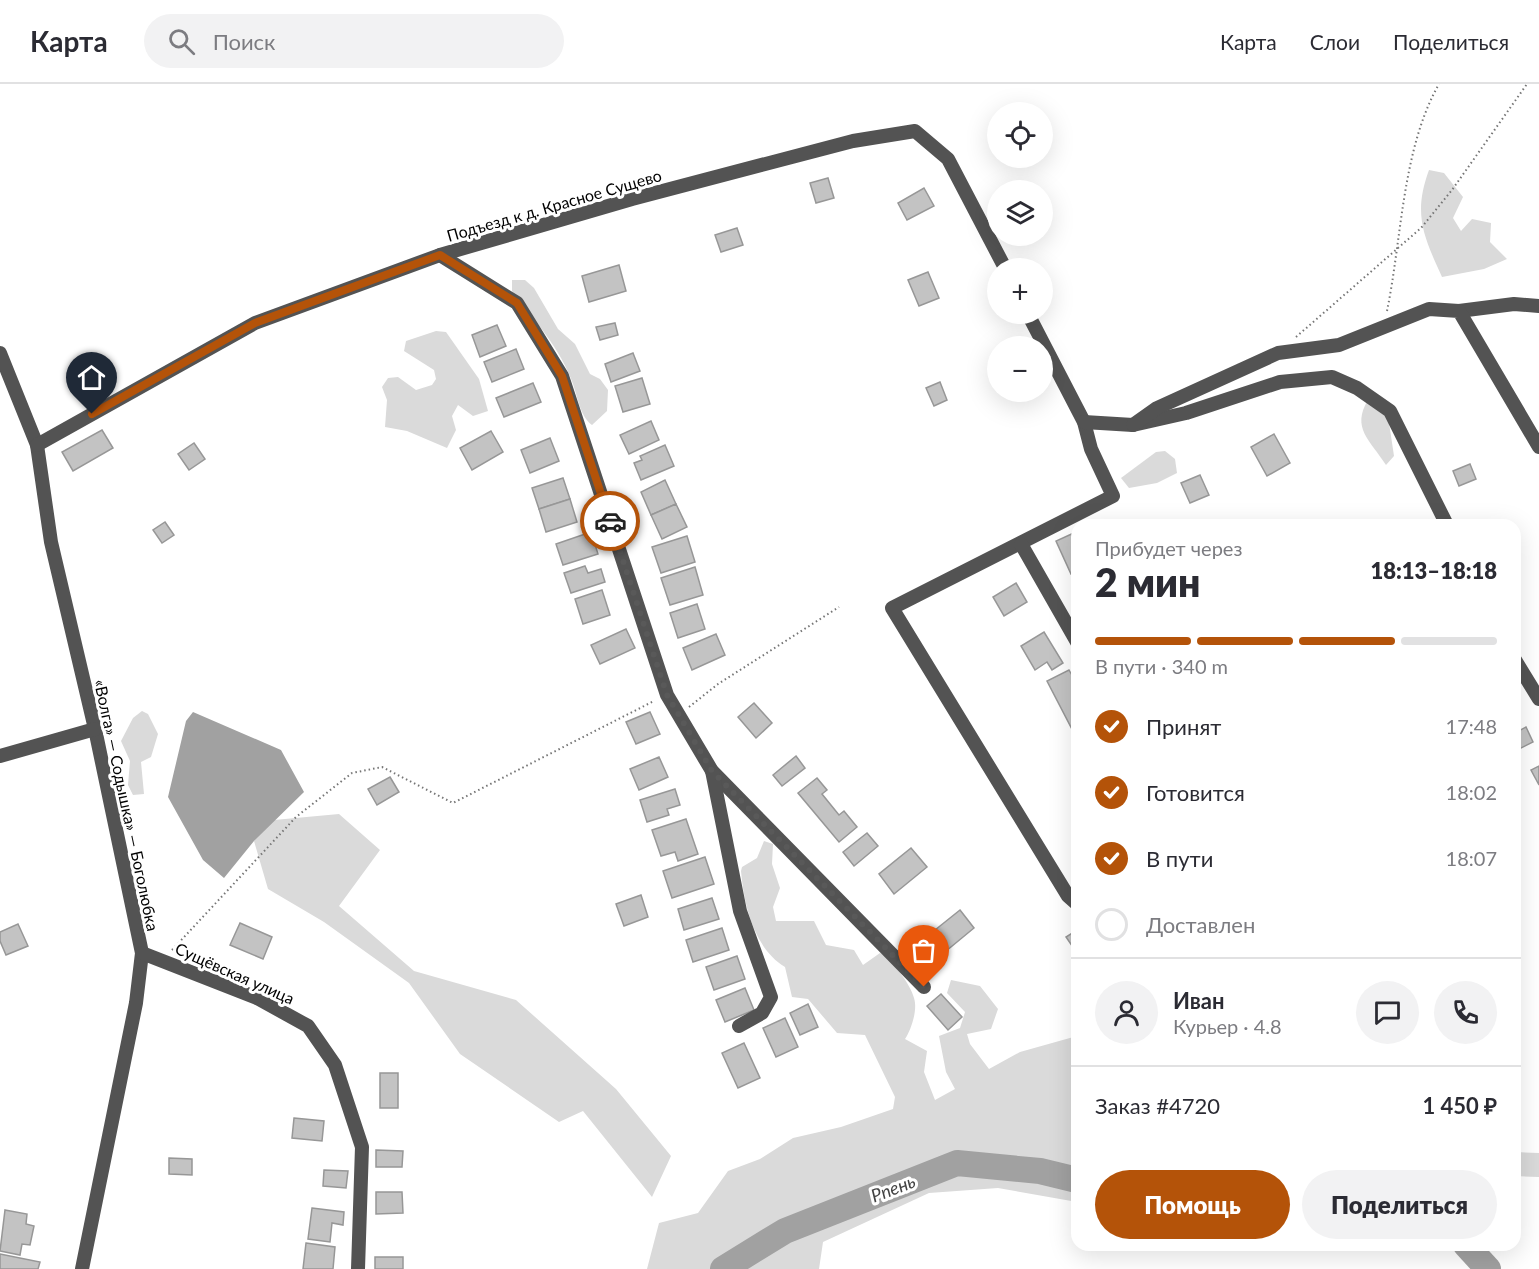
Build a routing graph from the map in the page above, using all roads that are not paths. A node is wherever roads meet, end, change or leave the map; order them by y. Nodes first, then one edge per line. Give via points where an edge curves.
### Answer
1 (440, 255) junction
2 (1000, 258) edge
3 (1539, 306) edge
4 (1459, 311) junction
5 (1033, 324) edge
6 (0, 353) edge
7 (1084, 422) junction
8 (1133, 424) junction
9 (37, 445) junction
10 (1539, 447) edge
11 (1444, 519) edge
12 (1021, 543) junction
13 (1071, 631) edge
14 (1521, 670) edge
15 (1539, 699) edge
16 (95, 729) junction
17 (0, 756) edge
18 (712, 771) junction
19 (1071, 899) edge
20 (142, 953) junction
21 (924, 987) dead end
22 (738, 1026) dead end
23 (82, 1269) edge
24 (358, 1269) edge

1 - 2 street, Подъезд к д. Красное Сущево via 831,146 915,131 948,159
1 - 9 street, Подъезд к д. Красное Сущево via 255,323
1 - 18 street via 517,303 562,376 671,701
3 - 4 street via 1514,304
4 - 8 street via 1429,309 1339,345 1278,353 1157,408
4 - 10 street
5 - 7 street
6 - 9 street, «Волга» — Содышка» — Боголюбка
7 - 8 street
7 - 12 street via 1091,449 1113,496
8 - 11 street via 1186,413 1280,382 1332,377 1357,388 1390,411
9 - 16 street, «Волга» — Содышка» — Боголюбка via 51,542
12 - 13 street
12 - 19 street via 891,608
14 - 15 street
16 - 17 street
16 - 20 street, «Волга» — Содышка» — Боголюбка
18 - 21 street
18 - 22 street via 740,911 771,997 762,1013
20 - 23 street, «Волга» — Содышка» — Боголюбка via 136,1003
20 - 24 street, Сущёвская улица via 257,998 308,1026 335,1065 362,1147

